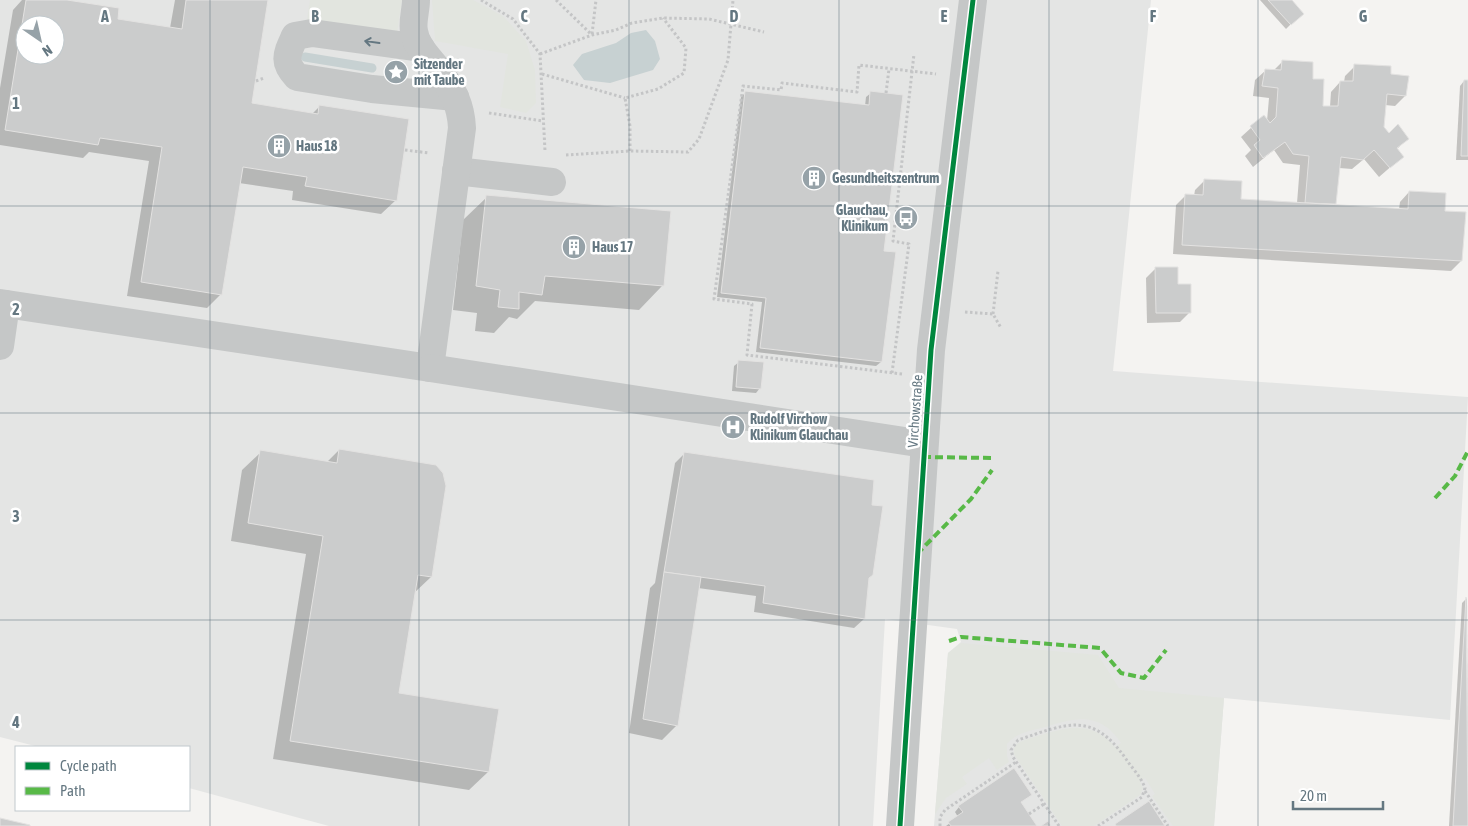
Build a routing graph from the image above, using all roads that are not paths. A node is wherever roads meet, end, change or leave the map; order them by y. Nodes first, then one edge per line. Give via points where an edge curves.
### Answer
1 (416, 0) edge
2 (973, 0) edge
3 (421, 48) junction
4 (458, 103) junction
5 (456, 171) junction
6 (546, 173) road end
7 (3, 303) edge
8 (0, 346) edge
9 (430, 368) junction
10 (924, 444) junction
11 (900, 826) edge

1 - 3 street via 414,31
2 - 10 street, Virchowstraße via 936,310
3 - 4 street
3 -> 4 street via 312,33 295,36 287,54 288,67 297,77
4 - 5 street via 462,128
5 - 6 street
5 - 9 street
7 - 8 street
7 - 9 street
9 - 10 street
10 - 11 street, Virchowstraße

